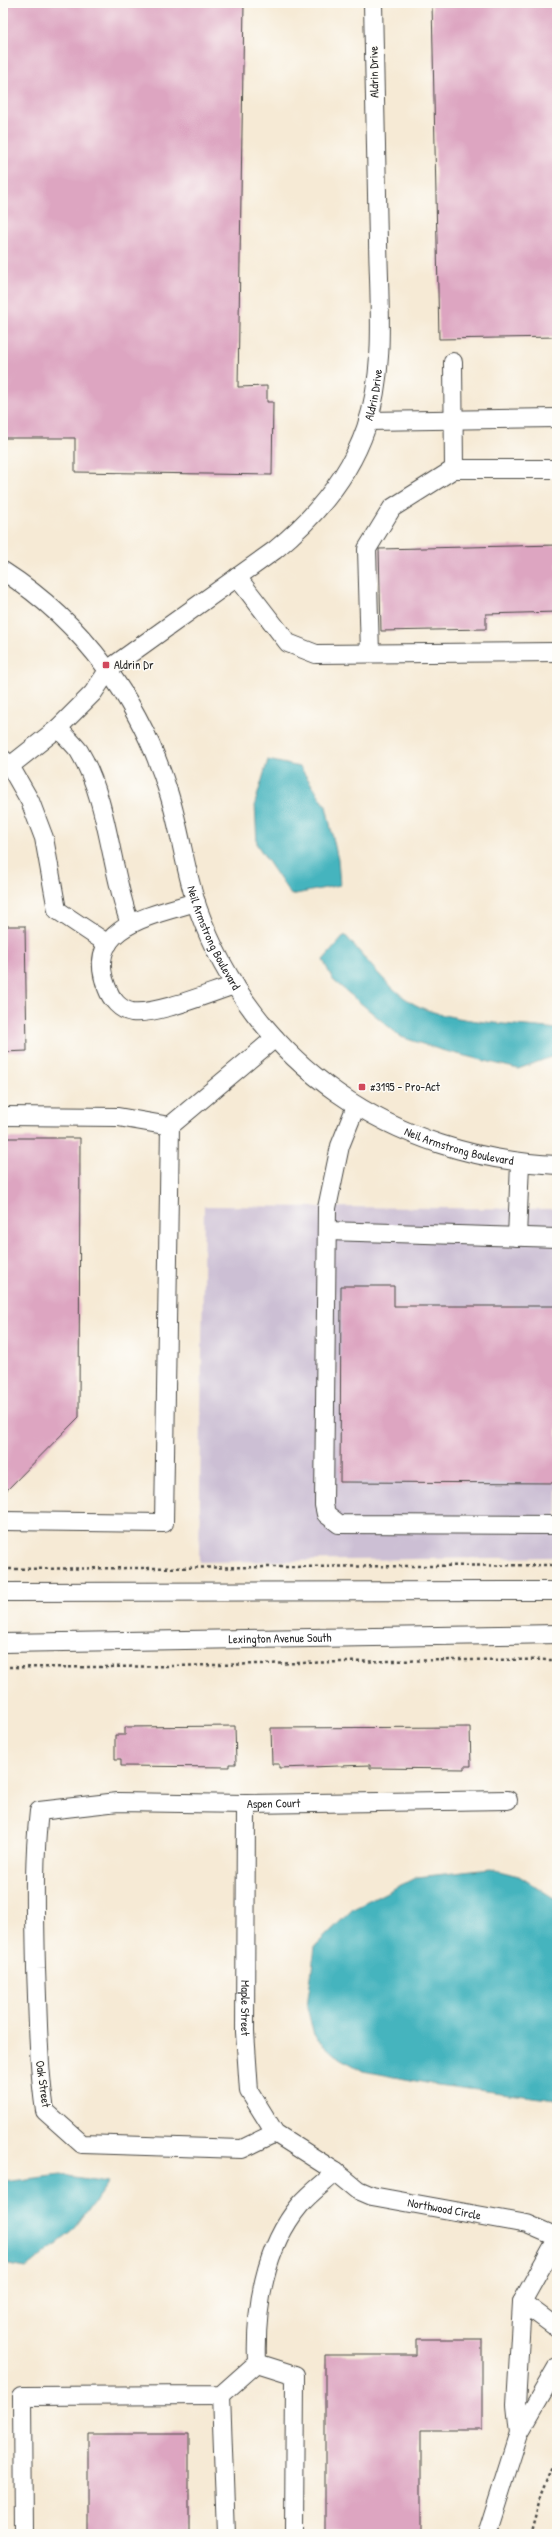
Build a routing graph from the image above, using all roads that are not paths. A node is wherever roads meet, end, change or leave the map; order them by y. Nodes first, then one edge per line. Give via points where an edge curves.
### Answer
1 (373, 3) edge
2 (453, 362) dead end
3 (557, 418) edge
4 (454, 419) junction
5 (368, 421) junction
6 (454, 469) junction
7 (557, 469) edge
8 (3, 571) edge
9 (237, 577) junction
10 (557, 652) edge
11 (370, 653) junction
12 (109, 669) junction
13 (58, 728) junction
14 (6, 762) edge
15 (196, 902) junction
16 (130, 924) junction
17 (108, 944) junction
18 (235, 985) junction
19 (275, 1038) junction
20 (356, 1106) junction
21 (3, 1116) edge
22 (170, 1126) junction
23 (520, 1163) junction
24 (557, 1165) edge
25 (327, 1231) junction
26 (517, 1237) junction
27 (557, 1238) edge
28 (3, 1520) edge
29 (557, 1525) edge
30 (557, 1591) edge
31 (3, 1592) edge
32 (557, 1634) edge
33 (3, 1644) edge
34 (508, 1800) dead end
35 (246, 1804) junction
36 (39, 1811) joint
37 (275, 2133) junction
38 (336, 2172) junction
39 (557, 2238) edge
40 (522, 2302) junction
41 (557, 2328) edge
42 (257, 2363) junction
43 (557, 2367) edge
44 (222, 2395) junction
45 (518, 2433) junction
46 (23, 2534) edge
47 (226, 2534) edge
48 (294, 2534) edge
49 (487, 2534) edge

1 - 5 street, Aldrin Drive via 380,340 374,399
2 - 4 street
3 - 4 street
4 - 5 street
4 - 6 street
5 - 9 street, Aldrin Drive via 350,464 319,509 292,536
6 - 7 street
6 - 11 street via 392,508 367,549
8 - 12 street, Neil Armstrong Boulevard via 53,608
9 - 11 street via 288,644 316,654
9 - 12 street, Aldrin Drive
10 - 11 street
12 - 13 street via 93,693
12 - 15 street, Neil Armstrong Boulevard via 134,708 155,752 170,795
13 - 14 street
13 - 16 street via 78,751 91,778 105,821 115,877
14 - 17 street via 30,801 44,838 57,910
15 - 16 street
15 - 18 street, Neil Armstrong Boulevard via 210,939
16 - 17 street via 114,934
17 - 18 street via 103,955 103,979 114,1000 131,1012 160,1009
18 - 19 street, Neil Armstrong Boulevard
19 - 20 street, Neil Armstrong Boulevard via 310,1072
19 - 22 street
20 - 23 street, Neil Armstrong Boulevard via 394,1127 425,1140
20 - 25 street via 340,1146 327,1208
21 - 22 street via 118,1117
22 - 28 street via 164,1523
23 - 24 street, Neil Armstrong Boulevard
23 - 26 street
25 - 26 street
25 - 29 street via 324,1505 326,1514 339,1524
26 - 27 street
30 - 31 street
32 - 33 street, Lexington Avenue South
34 - 35 street, Aspen Court
35 - 36 street, Aspen Court via 118,1802
35 - 37 street, Maple Street via 245,2032 249,2091
36 - 37 street, Oak Street via 35,1852 36,1945 39,2070 45,2112 82,2144 242,2149
37 - 38 street, Maple Street
38 - 39 street, Northwood Circle via 358,2190 372,2196 515,2222
38 - 42 street via 300,2205 281,2233 266,2271 256,2332
39 - 40 street
40 - 41 street
40 - 45 street via 516,2405
42 - 44 street
42 - 48 street via 295,2375
43 - 45 street
44 - 46 street via 22,2396
44 - 47 street
45 - 49 street

